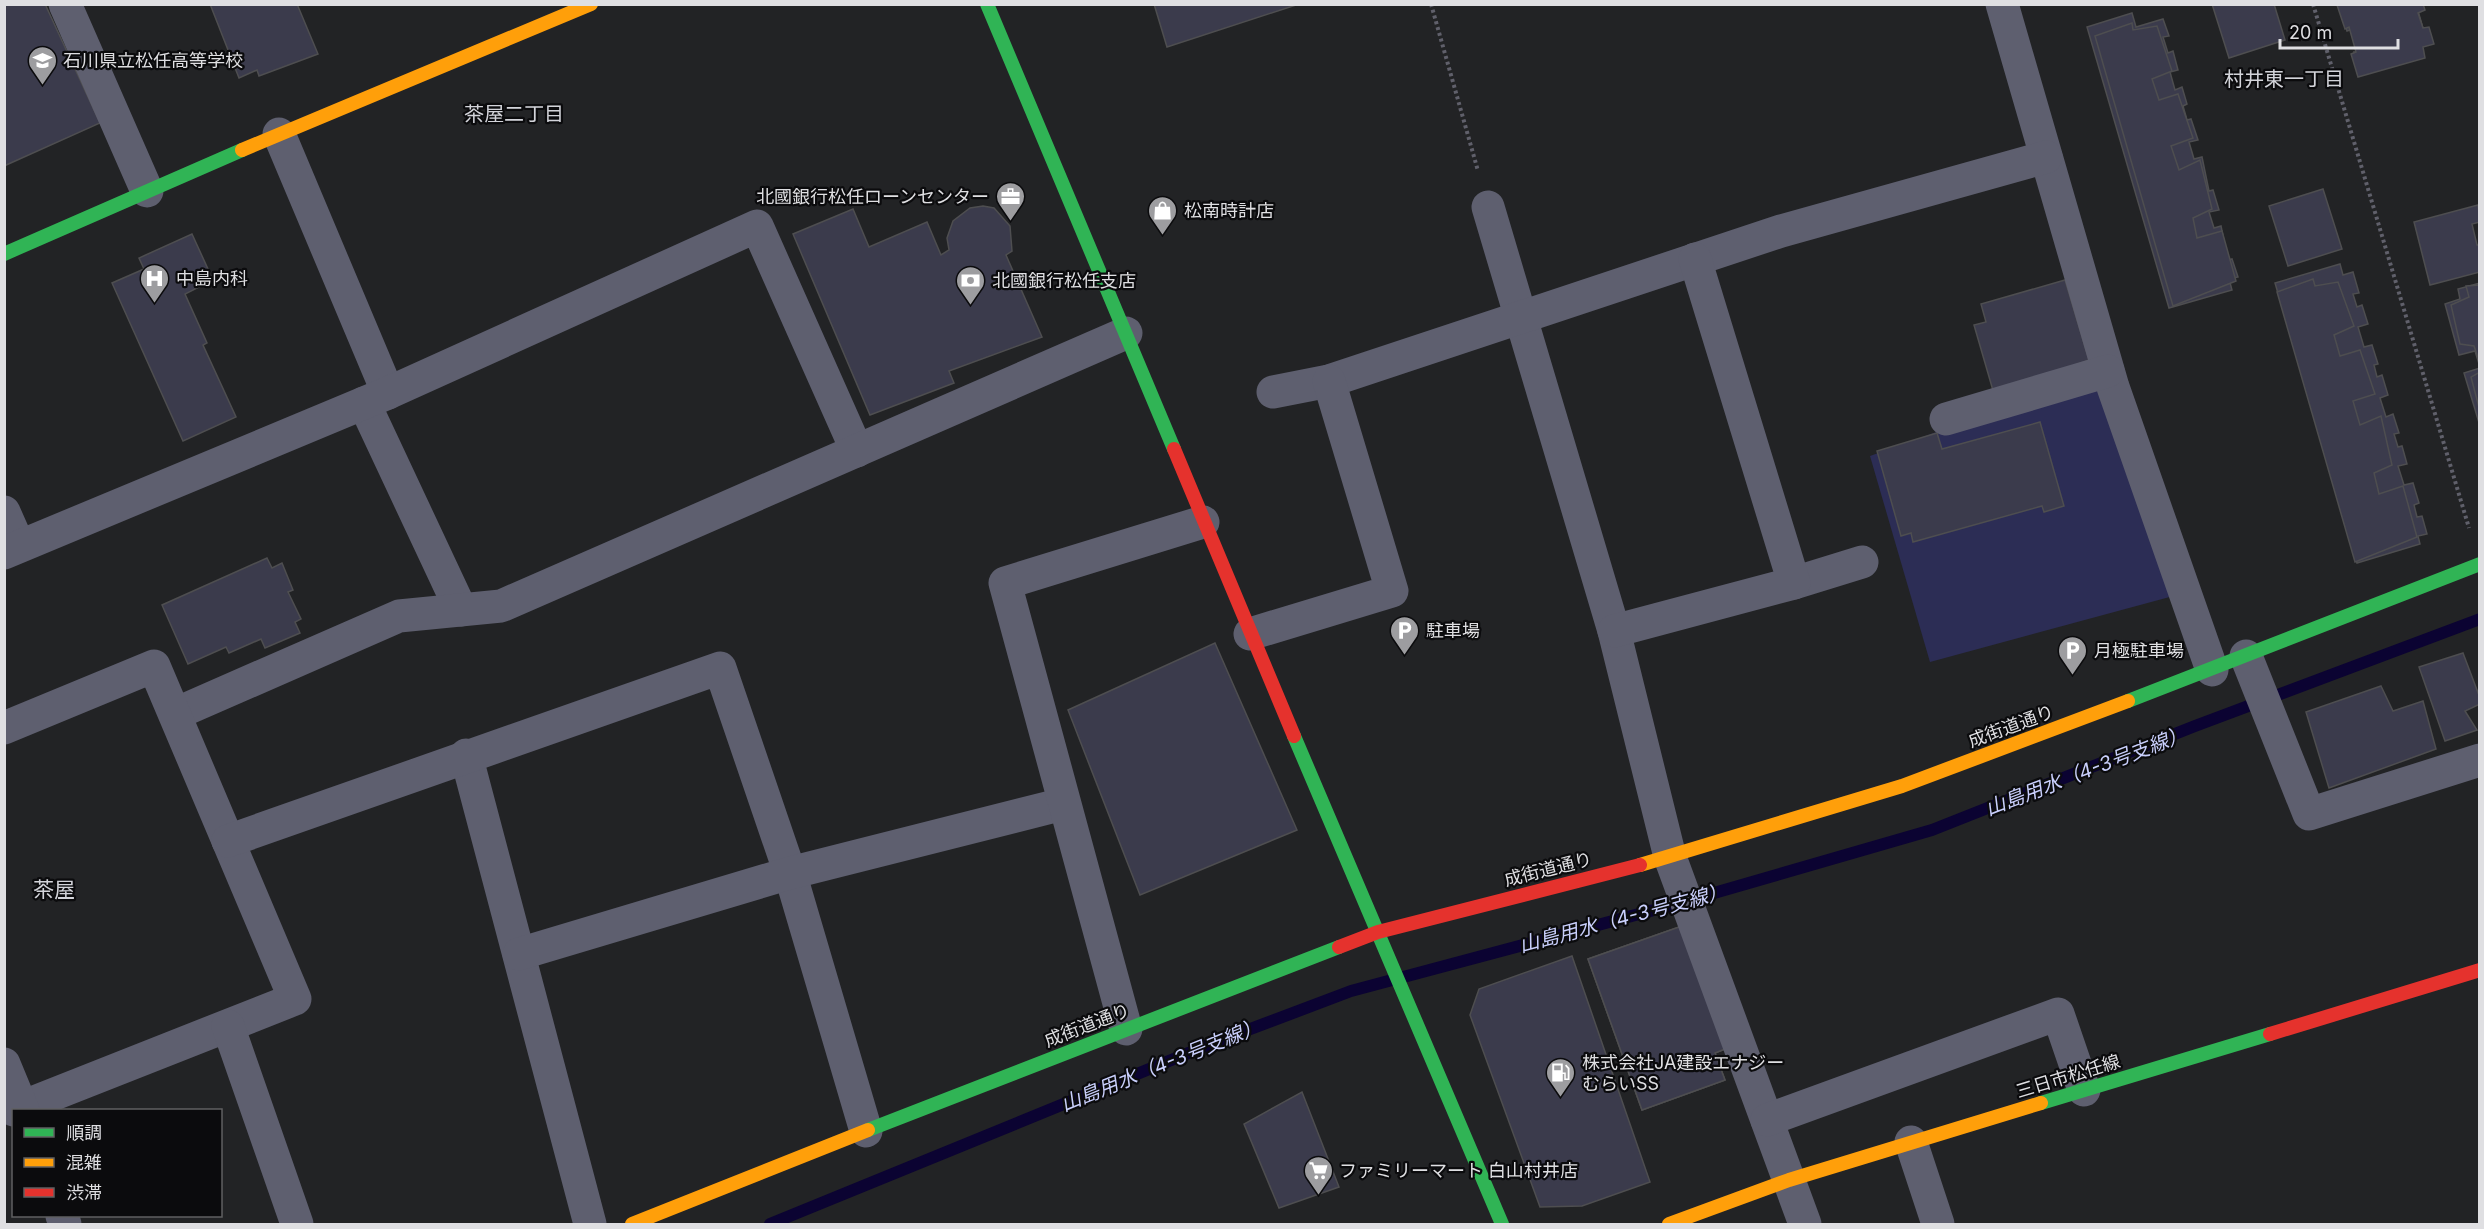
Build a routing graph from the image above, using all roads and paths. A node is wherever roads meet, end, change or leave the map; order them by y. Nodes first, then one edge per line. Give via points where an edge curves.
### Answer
1 (65, 4) edge
2 (591, 4) edge
3 (987, 4) edge
4 (1431, 4) edge
5 (2002, 4) edge
6 (2313, 4) edge
7 (279, 134) junction
8 (2046, 157) junction
9 (147, 191) junction
10 (1488, 207) joint
11 (4, 254) edge
12 (1695, 258) junction
13 (1521, 319) junction
14 (1126, 333) junction
15 (2108, 371) junction
16 (1329, 381) junction
17 (1273, 393) dead end
18 (376, 398) junction
19 (1946, 419) dead end
20 (857, 451) junction
21 (4, 512) edge
22 (1203, 522) junction
23 (2469, 529) dead end
24 (12, 550) edge
25 (1862, 562) dead end
26 (2480, 564) edge
27 (1794, 584) junction
28 (461, 610) junction
29 (1614, 631) junction
30 (1250, 634) junction
31 (2250, 666) junction
32 (2212, 670) junction
33 (175, 714) junction
34 (4, 728) edge
35 (466, 755) junction
36 (2480, 760) edge
37 (1063, 804) junction
38 (228, 841) junction
39 (1670, 857) junction
40 (790, 873) junction
41 (1378, 932) junction
42 (519, 954) junction
43 (2480, 970) edge
44 (228, 1026) junction
45 (1125, 1029) junction
46 (4, 1064) edge
47 (2084, 1090) junction
48 (15, 1109) edge
49 (20, 1109) edge
50 (1767, 1120) junction
51 (866, 1131) junction
52 (1911, 1142) junction
53 (1789, 1180) junction
54 (297, 1224) edge
55 (590, 1224) edge
56 (632, 1224) edge
57 (1502, 1224) edge
58 (1669, 1224) edge
59 (1805, 1224) edge
60 (1938, 1224) edge

1 - 9 street
2 - 7 street
3 - 14 street
4 - 10 path
5 - 8 street
6 - 23 path
7 - 9 street
7 - 18 street
8 - 12 street
8 - 15 street
9 - 11 street
10 - 13 street
12 - 13 street
12 - 27 street
13 - 16 street
13 - 29 street
14 - 20 street
14 - 22 street
15 - 19 street
15 - 32 street
16 - 17 street
16 - 30 street via 1392,591
18 - 20 street via 757,226
18 - 24 street
18 - 28 street
20 - 28 street via 501,606
21 - 24 street
22 - 30 street
22 - 37 street via 1005,583
25 - 27 street
26 - 31 street, 成街道通り
27 - 29 street
28 - 33 street via 399,616
29 - 39 street
30 - 41 street
31 - 32 street, 成街道通り
31 - 36 street via 2309,814
32 - 39 street, 成街道通り via 1902,786
33 - 34 street via 154,666
33 - 38 street
35 - 38 street
35 - 40 street via 720,668
35 - 42 street
37 - 40 street
37 - 45 street
38 - 44 street via 295,999
39 - 41 street, 成街道通り
39 - 50 street
40 - 42 street
40 - 51 street
41 - 45 street, 成街道通り
41 - 57 street
42 - 55 street
43 - 47 street, 三日市松任線
44 - 49 street
44 - 54 street
45 - 51 street, 成街道通り
46 - 48 street
47 - 50 street via 2058,1014
47 - 52 street, 三日市松任線
50 - 53 street
51 - 56 street, 成街道通り
52 - 53 street, 三日市松任線
52 - 60 street
53 - 58 street, 三日市松任線
53 - 59 street

